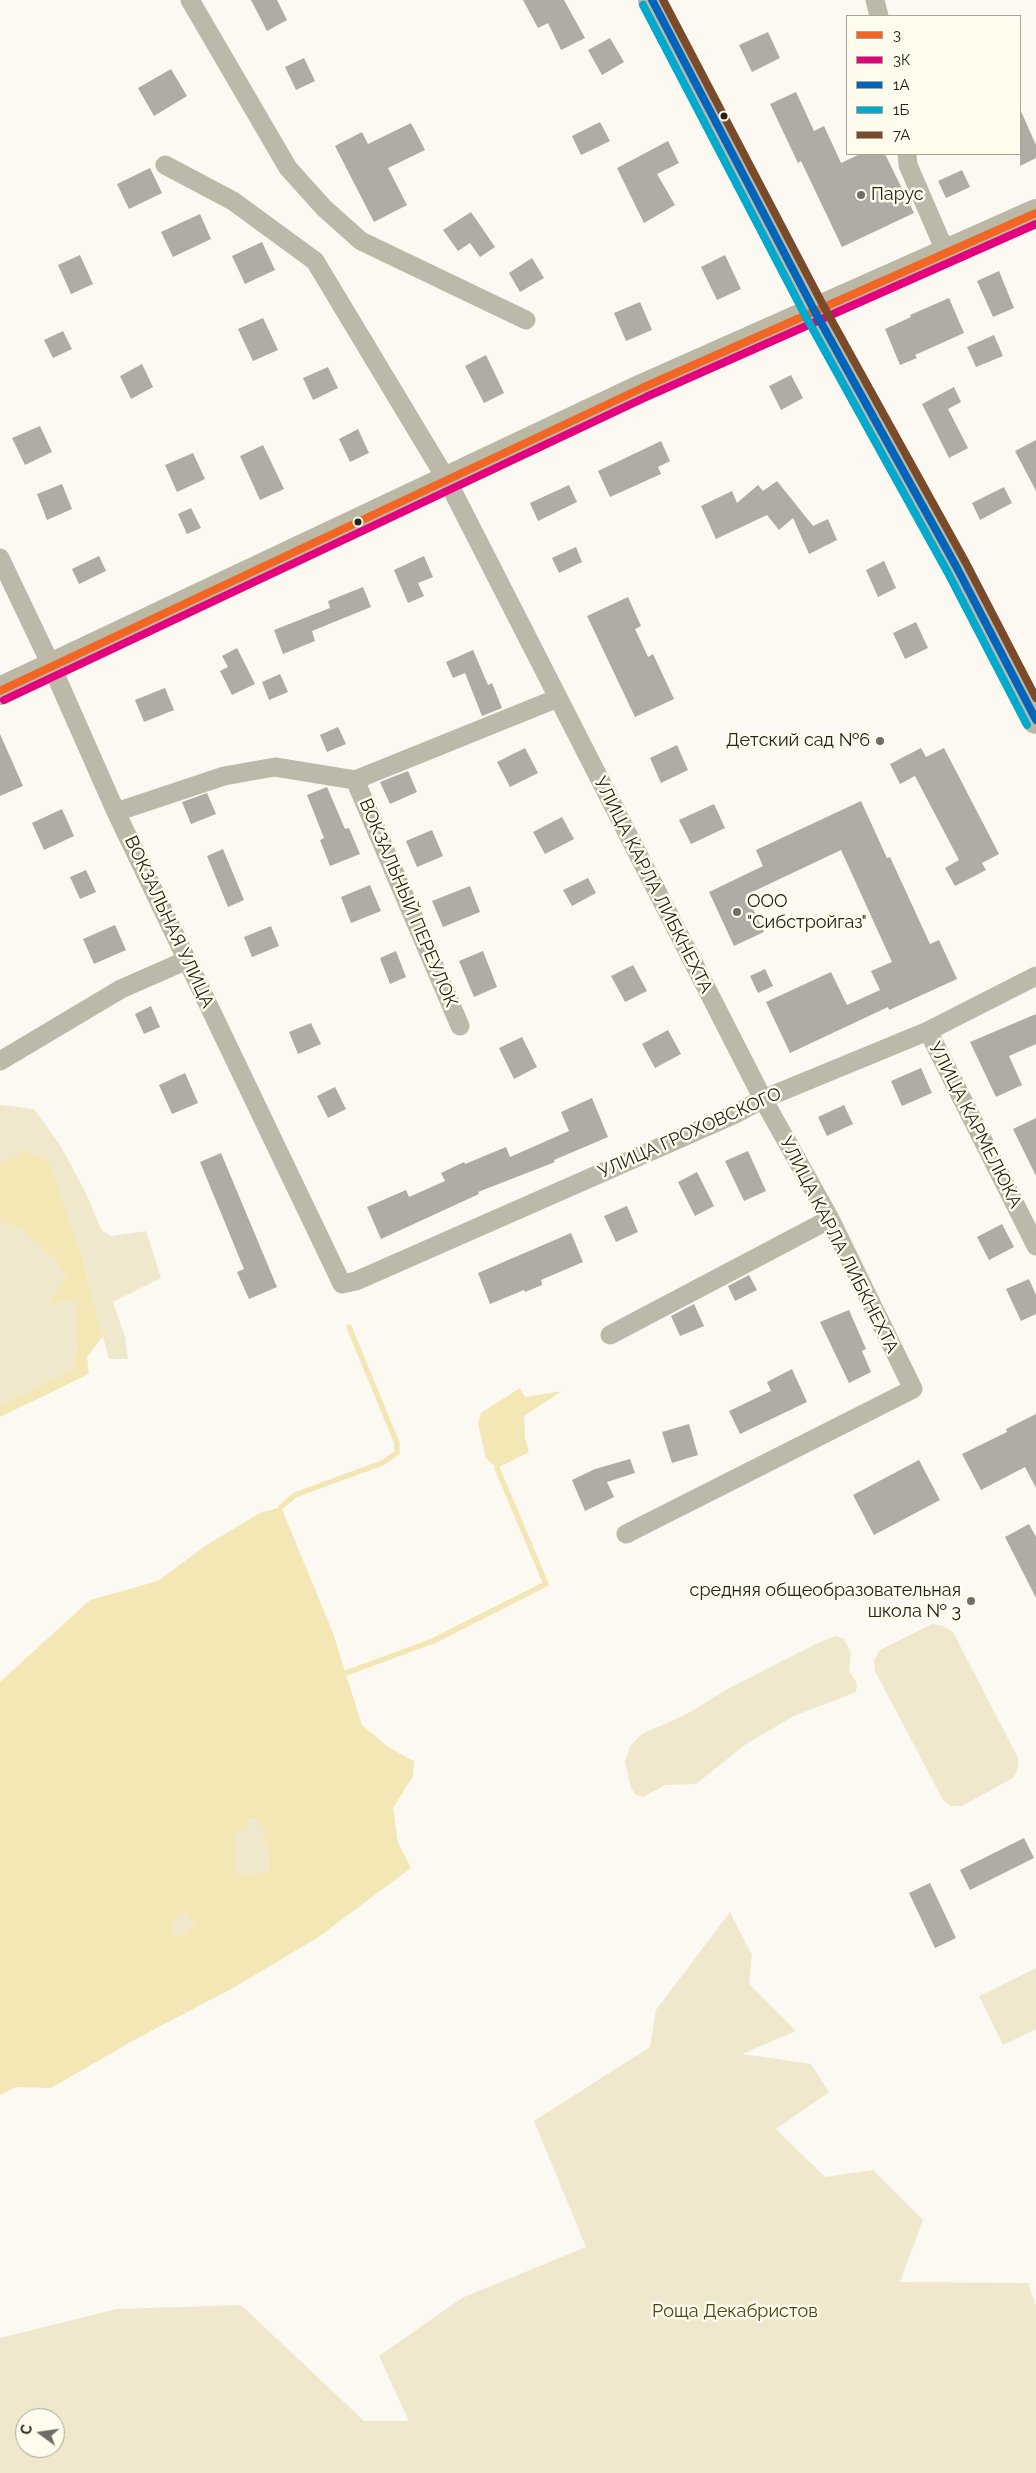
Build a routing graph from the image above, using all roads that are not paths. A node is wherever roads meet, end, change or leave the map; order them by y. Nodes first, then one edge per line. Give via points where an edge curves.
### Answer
1 (190, 0) edge
2 (652, 0) edge
3 (875, 0) edge
4 (879, 15) edge
5 (907, 155) edge
6 (165, 165) dead end
7 (1036, 213) edge
8 (946, 253) junction
9 (814, 310) junction
10 (526, 320) dead end
11 (448, 482) junction
12 (0, 558) edge
13 (52, 667) junction
14 (0, 691) edge
15 (558, 698) junction
16 (1036, 720) edge
17 (355, 780) junction
18 (116, 812) junction
19 (187, 960) junction
20 (1036, 976) edge
21 (460, 1026) dead end
22 (928, 1031) junction
23 (0, 1061) edge
24 (763, 1099) junction
25 (830, 1219) junction
26 (1036, 1246) edge
27 (342, 1284) joint
28 (610, 1335) dead end
29 (626, 1534) dead end

1 - 10 street via 288,168 324,208 361,241
2 - 9 main road
3 - 4 street
5 - 8 street via 908,165
6 - 11 street, УЛИЦА КАРЛА ЛИБКНЕХТА via 233,201 315,261
7 - 8 main road
8 - 9 main road
9 - 11 main road via 642,388
9 - 16 main road via 957,568
11 - 13 main road
11 - 15 street, УЛИЦА КАРЛА ЛИБКНЕХТА
12 - 13 street, ВОКЗАЛЬНАЯ УЛИЦА
13 - 14 main road
13 - 18 street, ВОКЗАЛЬНАЯ УЛИЦА
15 - 17 street, ВОКЗАЛЬНЫЙ ПЕРЕУЛОК
15 - 24 street, УЛИЦА КАРЛА ЛИБКНЕХТА
17 - 18 street, ВОКЗАЛЬНЫЙ ПЕРЕУЛОК via 275,767 224,776
17 - 21 street, ВОКЗАЛЬНЫЙ ПЕРЕУЛОК
18 - 19 street, ВОКЗАЛЬНАЯ УЛИЦА
19 - 23 street via 121,989
19 - 27 street, ВОКЗАЛЬНАЯ УЛИЦА
20 - 22 street, УЛИЦА ГРОХОВСКОГО
22 - 24 street, УЛИЦА ГРОХОВСКОГО
22 - 26 street, УЛИЦА КАРМЕЛЮКА
24 - 25 street, УЛИЦА КАРЛА ЛИБКНЕХТА
24 - 27 street, УЛИЦА ГРОХОВСКОГО via 733,1116 356,1281
25 - 28 street
25 - 29 street, УЛИЦА КАРЛА ЛИБКНЕХТА via 913,1388

